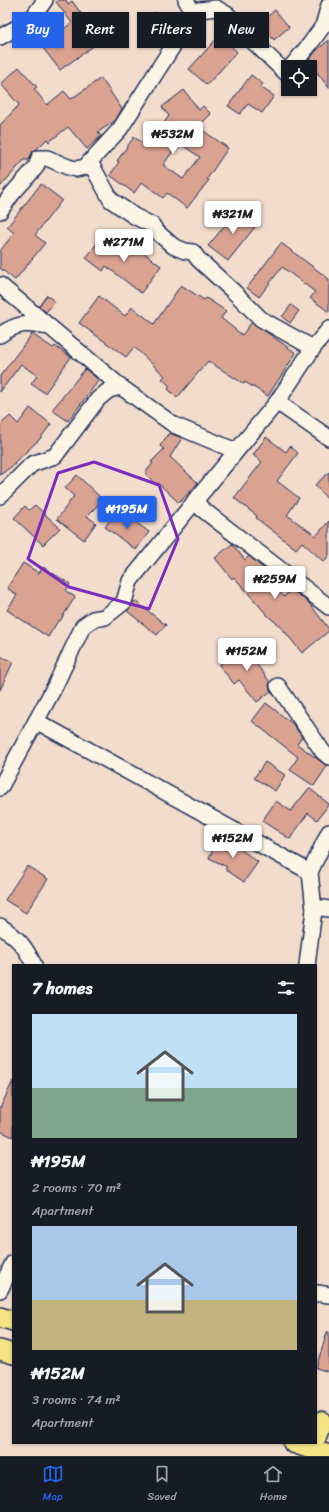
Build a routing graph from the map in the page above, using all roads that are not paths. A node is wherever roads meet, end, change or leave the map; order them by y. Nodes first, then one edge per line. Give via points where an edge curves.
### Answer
1 (45, 0) edge
2 (189, 5) edge
3 (329, 5) edge
4 (0, 37) edge
5 (297, 60) edge
6 (281, 69) edge
7 (90, 162) junction
8 (0, 212) edge
9 (0, 285) edge
10 (50, 327) junction
11 (329, 330) edge
12 (0, 335) edge
13 (313, 348) junction
14 (121, 387) junction
15 (277, 402) junction
16 (329, 438) edge
17 (236, 451) junction
18 (0, 496) edge
19 (196, 500) junction
20 (329, 607) edge
21 (278, 686) dead end
22 (36, 721) junction
23 (329, 757) edge
24 (0, 788) edge
25 (329, 832) edge
26 (310, 872) junction
27 (322, 909) edge
28 (0, 926) edge
29 (34, 964) edge
30 (307, 964) edge
31 (12, 1266) edge
32 (0, 1290) edge
33 (317, 1293) edge
34 (329, 1295) edge
35 (0, 1317) edge
36 (12, 1321) edge
37 (0, 1350) edge
38 (12, 1354) edge

1 - 4 street via 31,20
2 - 6 street via 216,8 228,15
2 - 7 street via 189,21 120,129
3 - 5 street via 323,26
7 - 8 street via 85,167 76,169 47,158 39,158 36,167
7 - 13 street via 111,200 134,216 152,224 173,246 193,252 261,319
9 - 10 street
10 - 12 street via 30,324 11,327
10 - 14 street
11 - 13 street
13 - 15 street
14 - 17 street via 174,426
14 - 18 street via 109,390 98,399 55,456 32,464
15 - 16 street
15 - 17 street
17 - 19 street
19 - 20 street via 202,509
19 - 22 street via 130,581 124,602 105,617 83,626
21 - 23 street
22 - 24 street
22 - 26 street
25 - 26 street
26 - 27 street
27 - 30 street
28 - 29 street via 15,936 26,948
31 - 32 street
33 - 34 street
35 - 36 main road
37 - 38 main road

